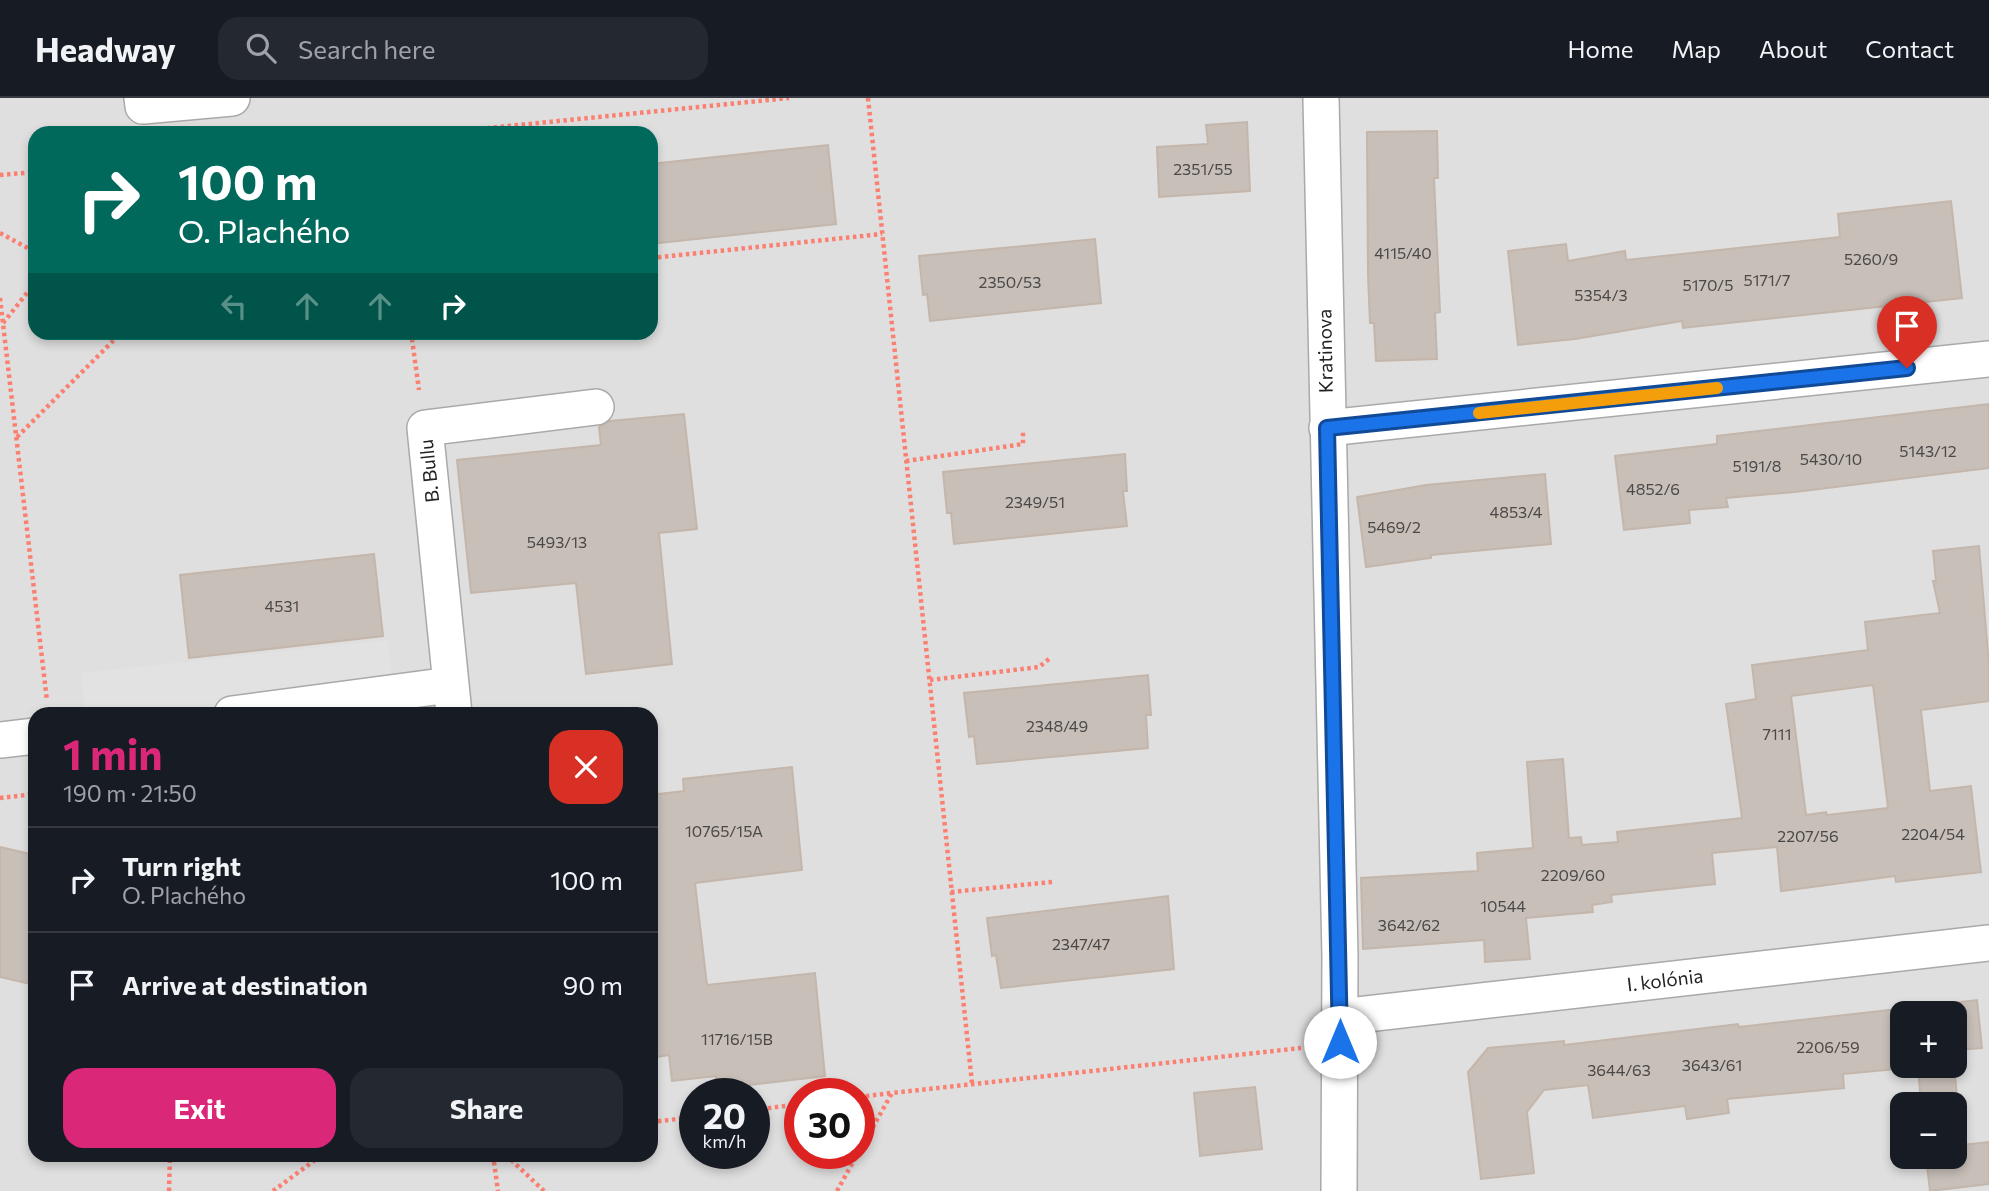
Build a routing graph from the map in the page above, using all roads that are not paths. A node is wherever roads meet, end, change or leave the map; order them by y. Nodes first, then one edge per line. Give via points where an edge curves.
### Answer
1 (142, 98) edge
2 (232, 98) edge
3 (1321, 98) edge
4 (1989, 359) edge
5 (596, 407) dead end
6 (1327, 428) junction
7 (452, 699) edge
8 (335, 707) edge
9 (28, 737) edge
10 (0, 740) edge
11 (1989, 943) edge
12 (1340, 1017) junction
13 (1339, 1191) edge

1 - 2 street via 143,106
3 - 6 street, Kratinova
4 - 6 street
5 - 7 street, B. Bullu via 425,428
6 - 12 street, Kratinova
7 - 8 street, B. Bullu
9 - 10 street
11 - 12 street, I. kolónia
12 - 13 street, Kratinova

